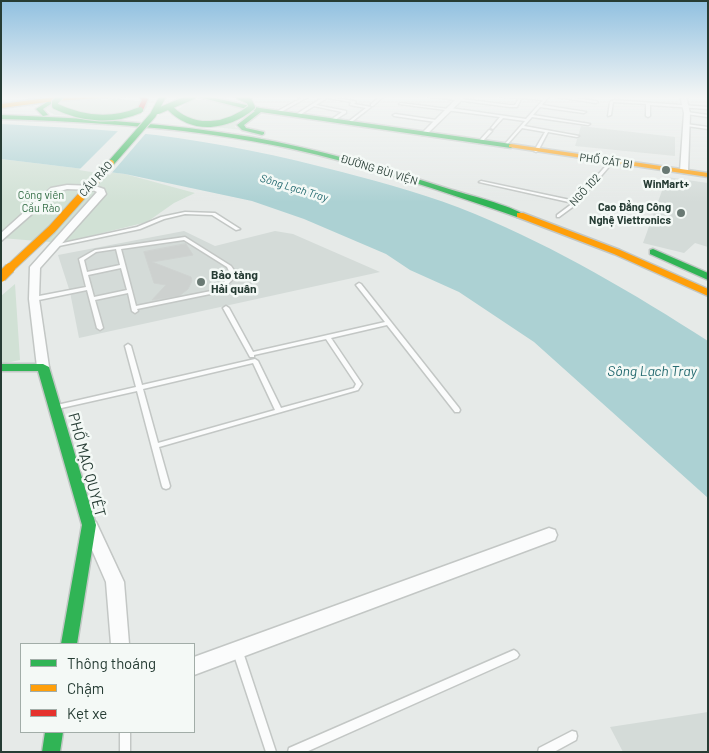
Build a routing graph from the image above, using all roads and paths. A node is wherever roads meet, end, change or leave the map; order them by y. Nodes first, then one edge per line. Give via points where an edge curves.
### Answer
1 (124, 131) edge
2 (138, 131) edge
3 (194, 131) edge
4 (233, 131) edge
5 (257, 131) edge
6 (404, 131) edge
7 (427, 131) edge
8 (489, 131) edge
9 (518, 131) edge
10 (543, 131) edge
11 (687, 131) edge
12 (547, 132) junction
13 (424, 134) junction
14 (577, 136) dead end
15 (480, 142) junction
16 (306, 144) junction
17 (505, 146) junction
18 (536, 151) junction
19 (611, 162) junction
20 (684, 171) junction
21 (708, 175) edge
22 (481, 182) dead end
23 (576, 202) junction
24 (551, 213) junction
25 (575, 222) dead end
26 (238, 229) dead end
27 (1, 238) edge
28 (54, 246) junction
29 (118, 248) junction
30 (643, 248) dead end
31 (1, 262) edge
32 (123, 266) junction
33 (85, 274) junction
34 (1, 277) edge
35 (708, 277) edge
36 (708, 284) edge
37 (359, 285) dead end
38 (89, 288) junction
39 (130, 290) junction
40 (708, 293) edge
41 (34, 299) junction
42 (92, 299) junction
43 (226, 308) dead end
44 (389, 323) junction
45 (100, 328) dead end
46 (328, 336) junction
47 (128, 346) dead end
48 (250, 354) junction
49 (255, 361) junction
50 (43, 367) junction
51 (1, 368) edge
52 (140, 387) junction
53 (56, 407) junction
54 (457, 410) dead end
55 (279, 411) junction
56 (155, 446) junction
57 (166, 486) dead end
58 (90, 525) junction
59 (549, 535) dead end
60 (69, 643) edge
61 (120, 643) edge
62 (238, 650) junction
63 (514, 655) dead end
64 (195, 666) edge
65 (54, 733) edge
66 (124, 733) edge
67 (572, 736) dead end
68 (51, 752) edge
69 (125, 752) edge
70 (272, 752) edge
71 (294, 752) edge
72 (543, 752) edge

1 - 31 main road, CẦU RÀO via 54,211
2 - 34 main road, CẦU RÀO, bridge via 52,229
3 - 40 main road, ĐƯỜNG BÙI VIỆN via 340,158 450,192 570,232
4 - 16 main road, ĐƯỜNG BÙI VIỆN
5 - 16 main road, ĐƯỜNG BÙI VIỆN
6 - 13 main road, PHỐ CÁT BI
7 - 13 street
8 - 15 lane
9 - 17 lane
10 - 12 lane
11 - 20 street
12 - 14 lane
12 - 18 lane
13 - 15 main road, PHỐ CÁT BI
15 - 17 main road, PHỐ CÁT BI
16 - 24 main road, ĐƯỜNG BÙI VIỆN via 378,159
16 - 36 main road, ĐƯỜNG BÙI VIỆN via 552,220 613,242
17 - 18 main road, PHỐ CÁT BI
18 - 19 main road, PHỐ CÁT BI
19 - 20 main road, PHỐ CÁT BI
19 - 23 lane, NGÕ 102
20 - 21 main road, PHỐ CÁT BI
22 - 23 lane
23 - 24 lane, NGÕ 102
24 - 25 main road, ĐƯỜNG BÙI VIỆN
26 - 28 lane via 213,214 185,213 138,228
27 - 28 street via 54,190 95,188 101,191 102,194
28 - 41 street via 35,267
29 - 32 lane
29 - 33 lane via 83,256
29 - 39 lane via 188,238 229,266 232,273 218,291 135,310
30 - 35 main road
32 - 33 lane
32 - 39 lane
33 - 38 lane
37 - 44 lane
38 - 41 lane
38 - 42 lane
39 - 42 lane
41 - 50 street
42 - 45 lane
43 - 48 lane
44 - 46 lane
44 - 54 lane
46 - 48 lane
46 - 55 lane via 358,387
47 - 52 lane
48 - 49 lane
49 - 52 lane
49 - 55 lane
50 - 51 main road
50 - 53 main road, PHỐ MẠC QUYÊT
52 - 53 lane
52 - 56 lane
53 - 58 main road, PHỐ MẠC QUYÊT
55 - 56 lane
56 - 57 lane
58 - 60 main road, PHỐ MẠC QUYÊT
58 - 61 street via 115,582
59 - 62 street
62 - 64 street
62 - 70 lane
63 - 71 lane
65 - 68 main road
66 - 69 lane
67 - 72 lane

